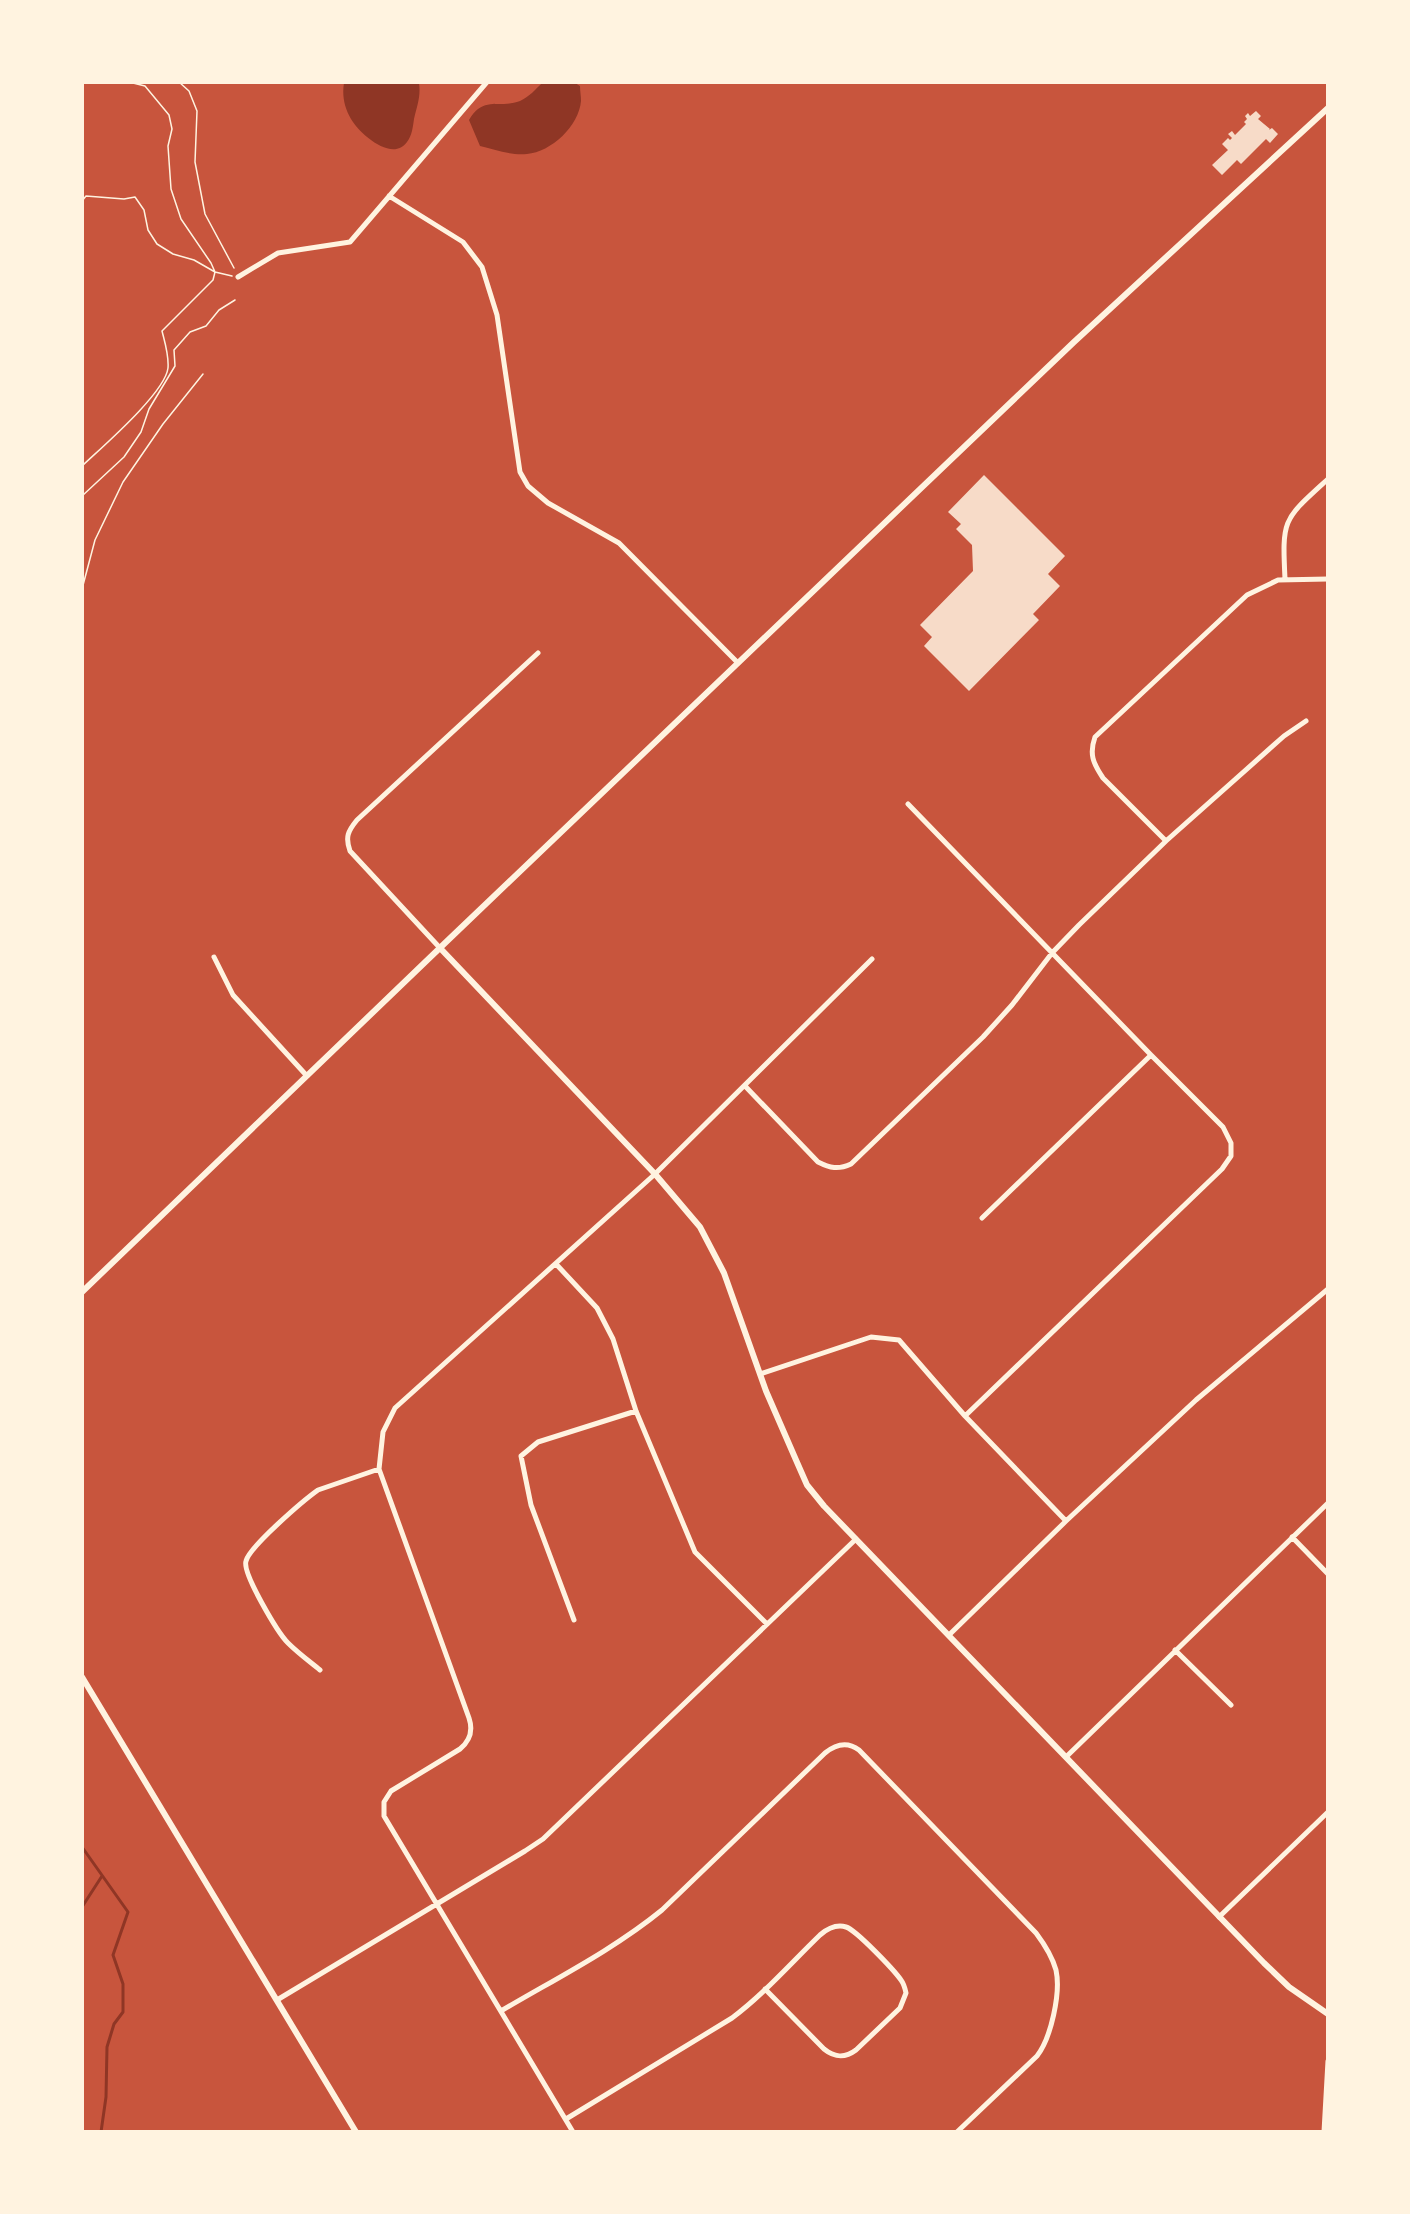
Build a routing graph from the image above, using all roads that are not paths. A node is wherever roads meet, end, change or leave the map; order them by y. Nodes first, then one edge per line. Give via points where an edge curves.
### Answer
1 (486, 82) edge
2 (1328, 108) edge
3 (389, 196) junction
4 (238, 277) road end
5 (1328, 478) edge
6 (1285, 579) junction
7 (1328, 579) edge
8 (538, 653) dead end
9 (738, 663) junction
10 (1306, 721) dead end
11 (908, 804) dead end
12 (1166, 841) junction
13 (440, 948) junction
14 (1052, 953) junction
15 (214, 957) dead end
16 (872, 959) dead end
17 (1150, 1055) junction
18 (307, 1076) junction
19 (745, 1086) junction
20 (655, 1174) junction
21 (982, 1218) dead end
22 (556, 1264) junction
23 (1328, 1289) edge
24 (82, 1292) edge
25 (760, 1374) junction
26 (636, 1411) junction
27 (965, 1416) junction
28 (379, 1469) junction
29 (1328, 1503) edge
30 (1066, 1521) junction
31 (1292, 1537) junction
32 (856, 1539) junction
33 (1328, 1574) edge
34 (574, 1620) dead end
35 (767, 1624) junction
36 (949, 1635) junction
37 (1175, 1650) junction
38 (320, 1670) dead end
39 (82, 1677) edge
40 (1231, 1705) dead end
41 (1066, 1757) junction
42 (1328, 1812) edge
43 (437, 1904) junction
44 (1219, 1917) junction
45 (765, 1989) junction
46 (277, 2000) junction
47 (501, 2011) junction
48 (1328, 2014) edge
49 (1328, 2061) edge
50 (566, 2119) junction
51 (356, 2132) edge
52 (573, 2132) edge
53 (957, 2132) edge
54 (1324, 2132) edge

1 - 3 street
2 - 9 street via 1074,342
3 - 4 street via 350,242 278,254
3 - 9 street via 463,242 482,267 497,315 520,472 528,486 548,503 619,543
5 - 6 street via 1289,518 1284,536
6 - 7 street
6 - 12 street via 1255,589 1234,605 1095,737 1091,756 1103,778
8 - 13 street via 357,820 347,834 350,851
9 - 13 street
10 - 12 street
11 - 14 street
12 - 14 street
13 - 18 street
13 - 20 street
14 - 17 street
14 - 19 street via 983,1037 862,1155 841,1169 818,1162
15 - 18 street via 233,995
16 - 19 street
17 - 21 street
17 - 27 street via 1223,1127 1231,1143 1231,1156 1222,1169
18 - 24 street
19 - 20 street
20 - 22 street
20 - 25 street via 700,1227 724,1273
22 - 26 street via 597,1308 614,1339
22 - 28 street via 395,1408 383,1432
23 - 30 street via 1196,1400
25 - 27 street via 871,1337 899,1340
25 - 32 street via 807,1485
26 - 34 street via 538,1442 521,1456 531,1504
26 - 35 street via 695,1552
27 - 30 street
28 - 38 street via 310,1495 256,1547 245,1563 246,1573 286,1641
28 - 43 street via 471,1727 463,1747 391,1791 384,1802 387,1821
29 - 31 street
30 - 36 street
31 - 33 street
31 - 37 street
32 - 35 street
32 - 36 street
35 - 43 street via 543,1839
36 - 41 street
37 - 40 street
37 - 41 street
39 - 46 street
41 - 44 street
42 - 44 street
43 - 46 street
43 - 47 street
44 - 48 street via 1289,1987
45 - 45 street via 824,2049 840,2057 856,2050 900,2008 906,1993 900,1979 857,1934 840,1926 824,1932
45 - 50 street via 714,2031
46 - 51 street
47 - 50 street
47 - 53 street via 643,1925 825,1753 836,1745 851,1745 1036,1933 1056,1972 1049,2032 1042,2049
49 - 54 street
50 - 52 street

